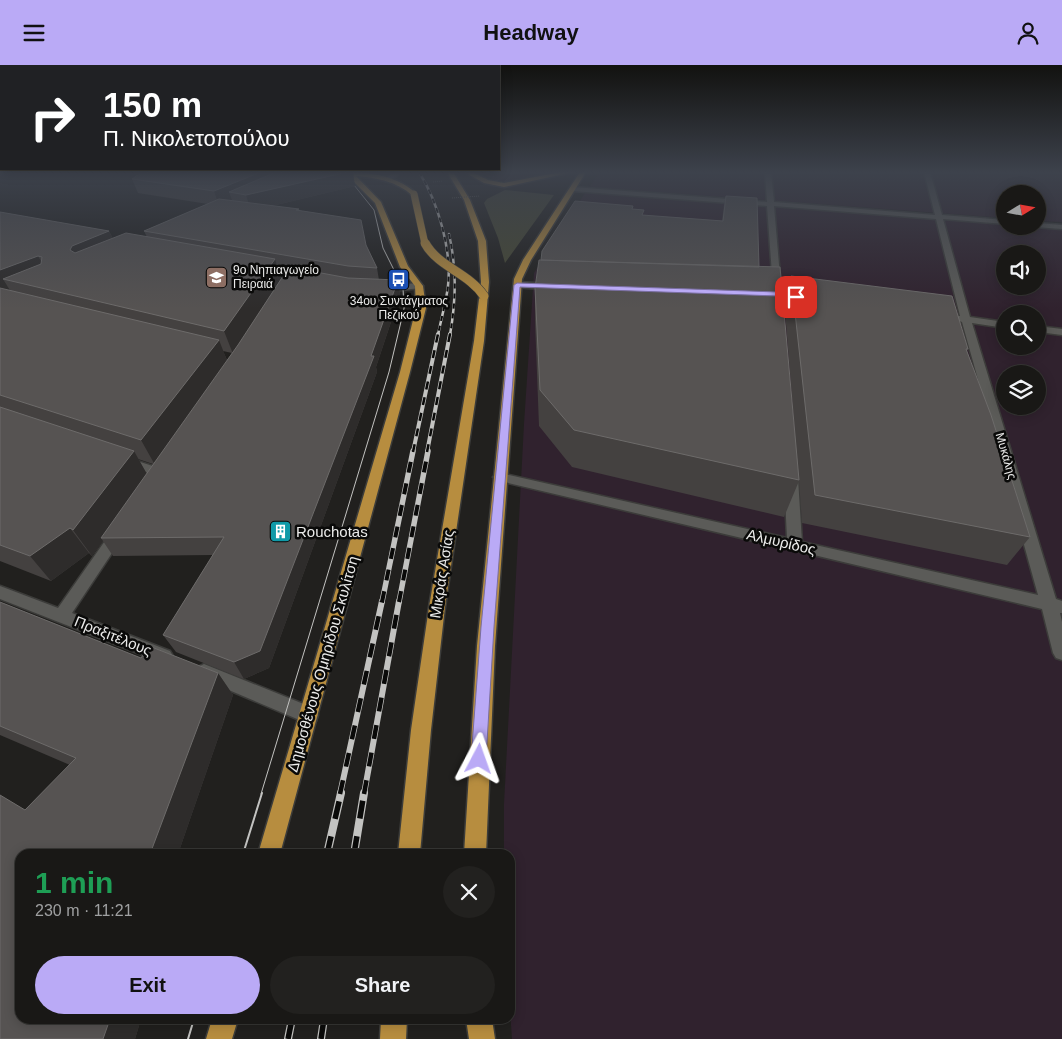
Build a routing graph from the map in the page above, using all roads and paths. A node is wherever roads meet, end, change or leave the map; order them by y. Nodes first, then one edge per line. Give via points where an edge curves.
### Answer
1 (384, 217) edge
2 (420, 217) edge
3 (473, 217) edge
4 (555, 217) edge
5 (772, 217) edge
6 (939, 217) edge
7 (945, 217) edge
8 (996, 221) edge
9 (1046, 226) edge
10 (1062, 227) edge
11 (517, 285) junction
12 (419, 286) junction
13 (567, 287) edge
14 (373, 290) edge
15 (778, 295) edge
16 (484, 296) junction
17 (947, 317) edge
18 (966, 320) junction
19 (996, 324) edge
20 (1046, 330) edge
21 (1062, 332) edge
22 (113, 457) edge
23 (790, 464) edge
24 (160, 473) edge
25 (500, 477) junction
26 (127, 520) edge
27 (795, 545) junction
28 (0, 592) edge
29 (1056, 606) edge
30 (62, 615) junction
31 (1062, 653) edge
32 (310, 715) junction
33 (270, 849) edge
34 (409, 849) edge
35 (475, 849) edge
36 (224, 1024) edge
37 (394, 1024) edge
38 (475, 1024) edge
39 (480, 1024) edge
40 (220, 1039) edge
41 (393, 1039) edge
42 (476, 1039) edge
43 (482, 1039) edge

1 - 12 main road via 400,259
2 - 16 main road, bridge via 422,234 430,251 477,286
3 - 16 main road, Μικράς Ασίας, bridge via 482,241 485,261
4 - 11 main road via 522,268
5 - 15 street
6 - 18 street, Μυκάλης
7 - 8 street
9 - 10 street
11 - 13 street
11 - 25 main road
12 - 14 street
12 - 32 main road, Δημοσθένους Ομηρίδου Σκυλίτση via 421,308 405,372
16 - 34 main road, Μικράς Ασίας via 423,711
17 - 18 street
18 - 19 street
18 - 29 street, Μυκάλης
20 - 21 street
22 - 24 street
23 - 27 street
25 - 27 street, Αλμυρίδος
25 - 35 main road
26 - 30 street
27 - 29 street, Αλμυρίδος
28 - 30 street, Πραξιτέλους
29 - 31 street, Μυκάλης
30 - 32 street, Πραξιτέλους
32 - 33 main road, Δημοσθένους Ομηρίδου Σκυλίτση
36 - 40 main road
37 - 41 main road
38 - 42 main road
39 - 43 main road

